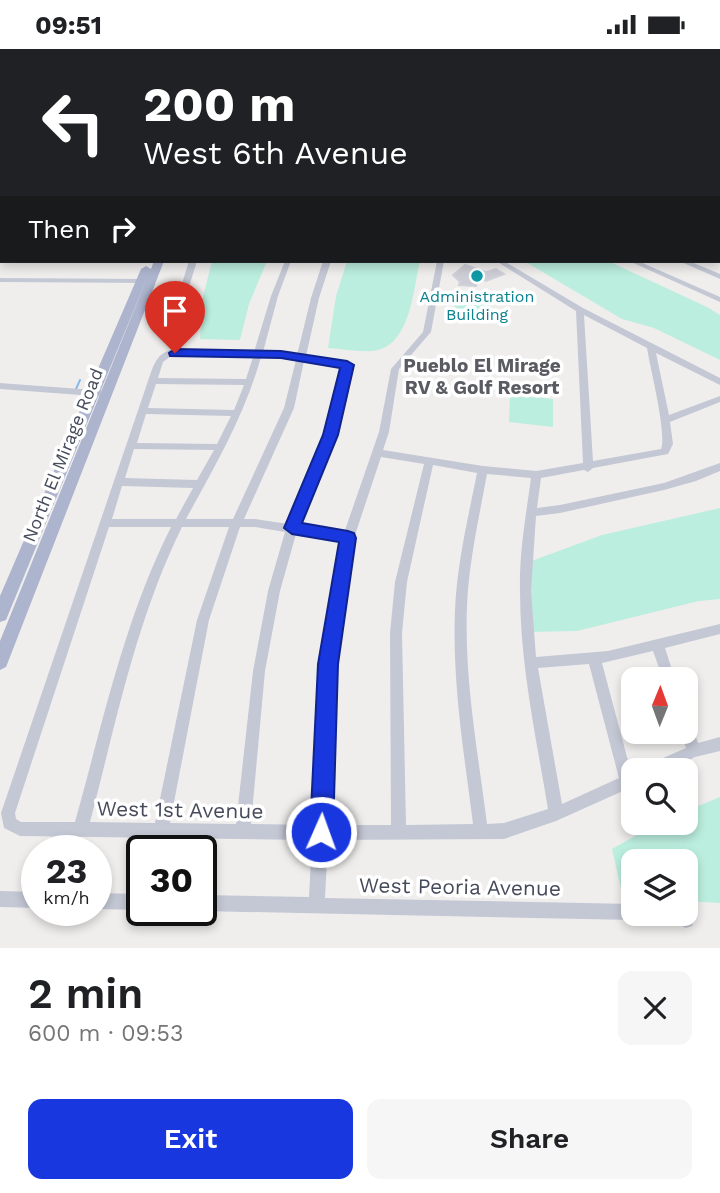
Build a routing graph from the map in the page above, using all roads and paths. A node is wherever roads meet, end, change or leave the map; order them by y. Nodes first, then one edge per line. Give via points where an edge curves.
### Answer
1 (149, 263) edge
2 (158, 263) edge
3 (192, 263) edge
4 (287, 263) edge
5 (326, 263) edge
6 (440, 263) edge
7 (502, 263) edge
8 (637, 263) edge
9 (688, 263) edge
10 (720, 277) edge
11 (0, 279) edge
12 (146, 281) junction
13 (720, 300) edge
14 (580, 310) junction
15 (651, 348) junction
16 (175, 353) junction
17 (257, 354) junction
18 (303, 357) junction
19 (152, 381) junction
20 (250, 382) junction
21 (720, 382) edge
22 (0, 386) edge
23 (100, 393) junction
24 (720, 399) edge
25 (142, 411) junction
26 (237, 413) junction
27 (665, 420) junction
28 (131, 446) junction
29 (220, 447) junction
30 (378, 453) junction
31 (429, 462) junction
32 (720, 467) edge
33 (588, 468) junction
34 (484, 470) junction
35 (536, 475) junction
36 (119, 482) junction
37 (199, 484) junction
38 (532, 512) junction
39 (106, 523) junction
40 (178, 524) junction
41 (236, 524) junction
42 (292, 528) junction
43 (348, 538) junction
44 (0, 615) edge
45 (720, 630) edge
46 (657, 644) junction
47 (594, 658) junction
48 (0, 662) edge
49 (531, 663) junction
50 (665, 667) edge
51 (692, 744) edge
52 (720, 744) edge
53 (694, 751) junction
54 (624, 758) edge
55 (679, 758) edge
56 (621, 783) edge
57 (556, 814) junction
58 (82, 829) junction
59 (160, 830) junction
60 (243, 831) junction
61 (321, 832) junction
62 (481, 832) junction
63 (399, 833) junction
64 (0, 899) edge
65 (21, 900) edge
66 (217, 903) edge
67 (317, 905) junction
68 (621, 912) edge

1 - 12 main road, North El Mirage Road
2 - 12 main road, North El Mirage Road
3 - 16 street via 179,306
4 - 17 street
5 - 18 street
6 - 30 street via 427,332 395,369
7 - 14 street
8 - 13 street
9 - 10 street
11 - 12 street
12 - 23 main road, North El Mirage Road
14 - 15 street
14 - 33 street
15 - 21 street
15 - 27 street
16 - 17 street
16 - 19 street via 161,357
17 - 18 street
17 - 20 street
18 - 41 street via 289,408
18 - 42 street via 347,365 331,435
19 - 20 street
19 - 25 street
20 - 26 street
22 - 23 street
23 - 44 main road, North El Mirage Road
23 - 48 main road, North El Mirage Road
24 - 27 street
25 - 26 street
25 - 28 street
26 - 29 street
27 - 33 street via 665,452
28 - 29 street
28 - 36 street
29 - 37 street
30 - 31 street
30 - 43 street
31 - 34 street
31 - 63 street via 401,582 396,633
32 - 38 street via 692,480 555,512
33 - 35 street
34 - 35 street
34 - 62 street via 465,554 461,609 462,662
35 - 38 street
36 - 37 street
36 - 39 street
37 - 40 street
38 - 49 street via 525,584
39 - 40 street
39 - 58 street, West 1st Avenue via 8,813 9,824 20,829
40 - 41 street
40 - 58 street via 156,570 129,652
41 - 42 street
41 - 59 street via 203,620
42 - 43 street
42 - 60 street via 259,671
43 - 61 street via 328,664
45 - 46 street
46 - 47 street
46 - 50 street
47 - 49 street
47 - 54 street
49 - 57 street
51 - 53 street
52 - 53 street
53 - 55 street
56 - 57 street, West 1st Avenue
57 - 62 street, West 1st Avenue via 504,831
58 - 59 street, West 1st Avenue
59 - 60 street, West 1st Avenue
60 - 61 street, West 1st Avenue
61 - 63 street, West 1st Avenue
61 - 67 street
62 - 63 street, West 1st Avenue
64 - 65 street
66 - 67 street, West Peoria Avenue
67 - 68 street, West Peoria Avenue

